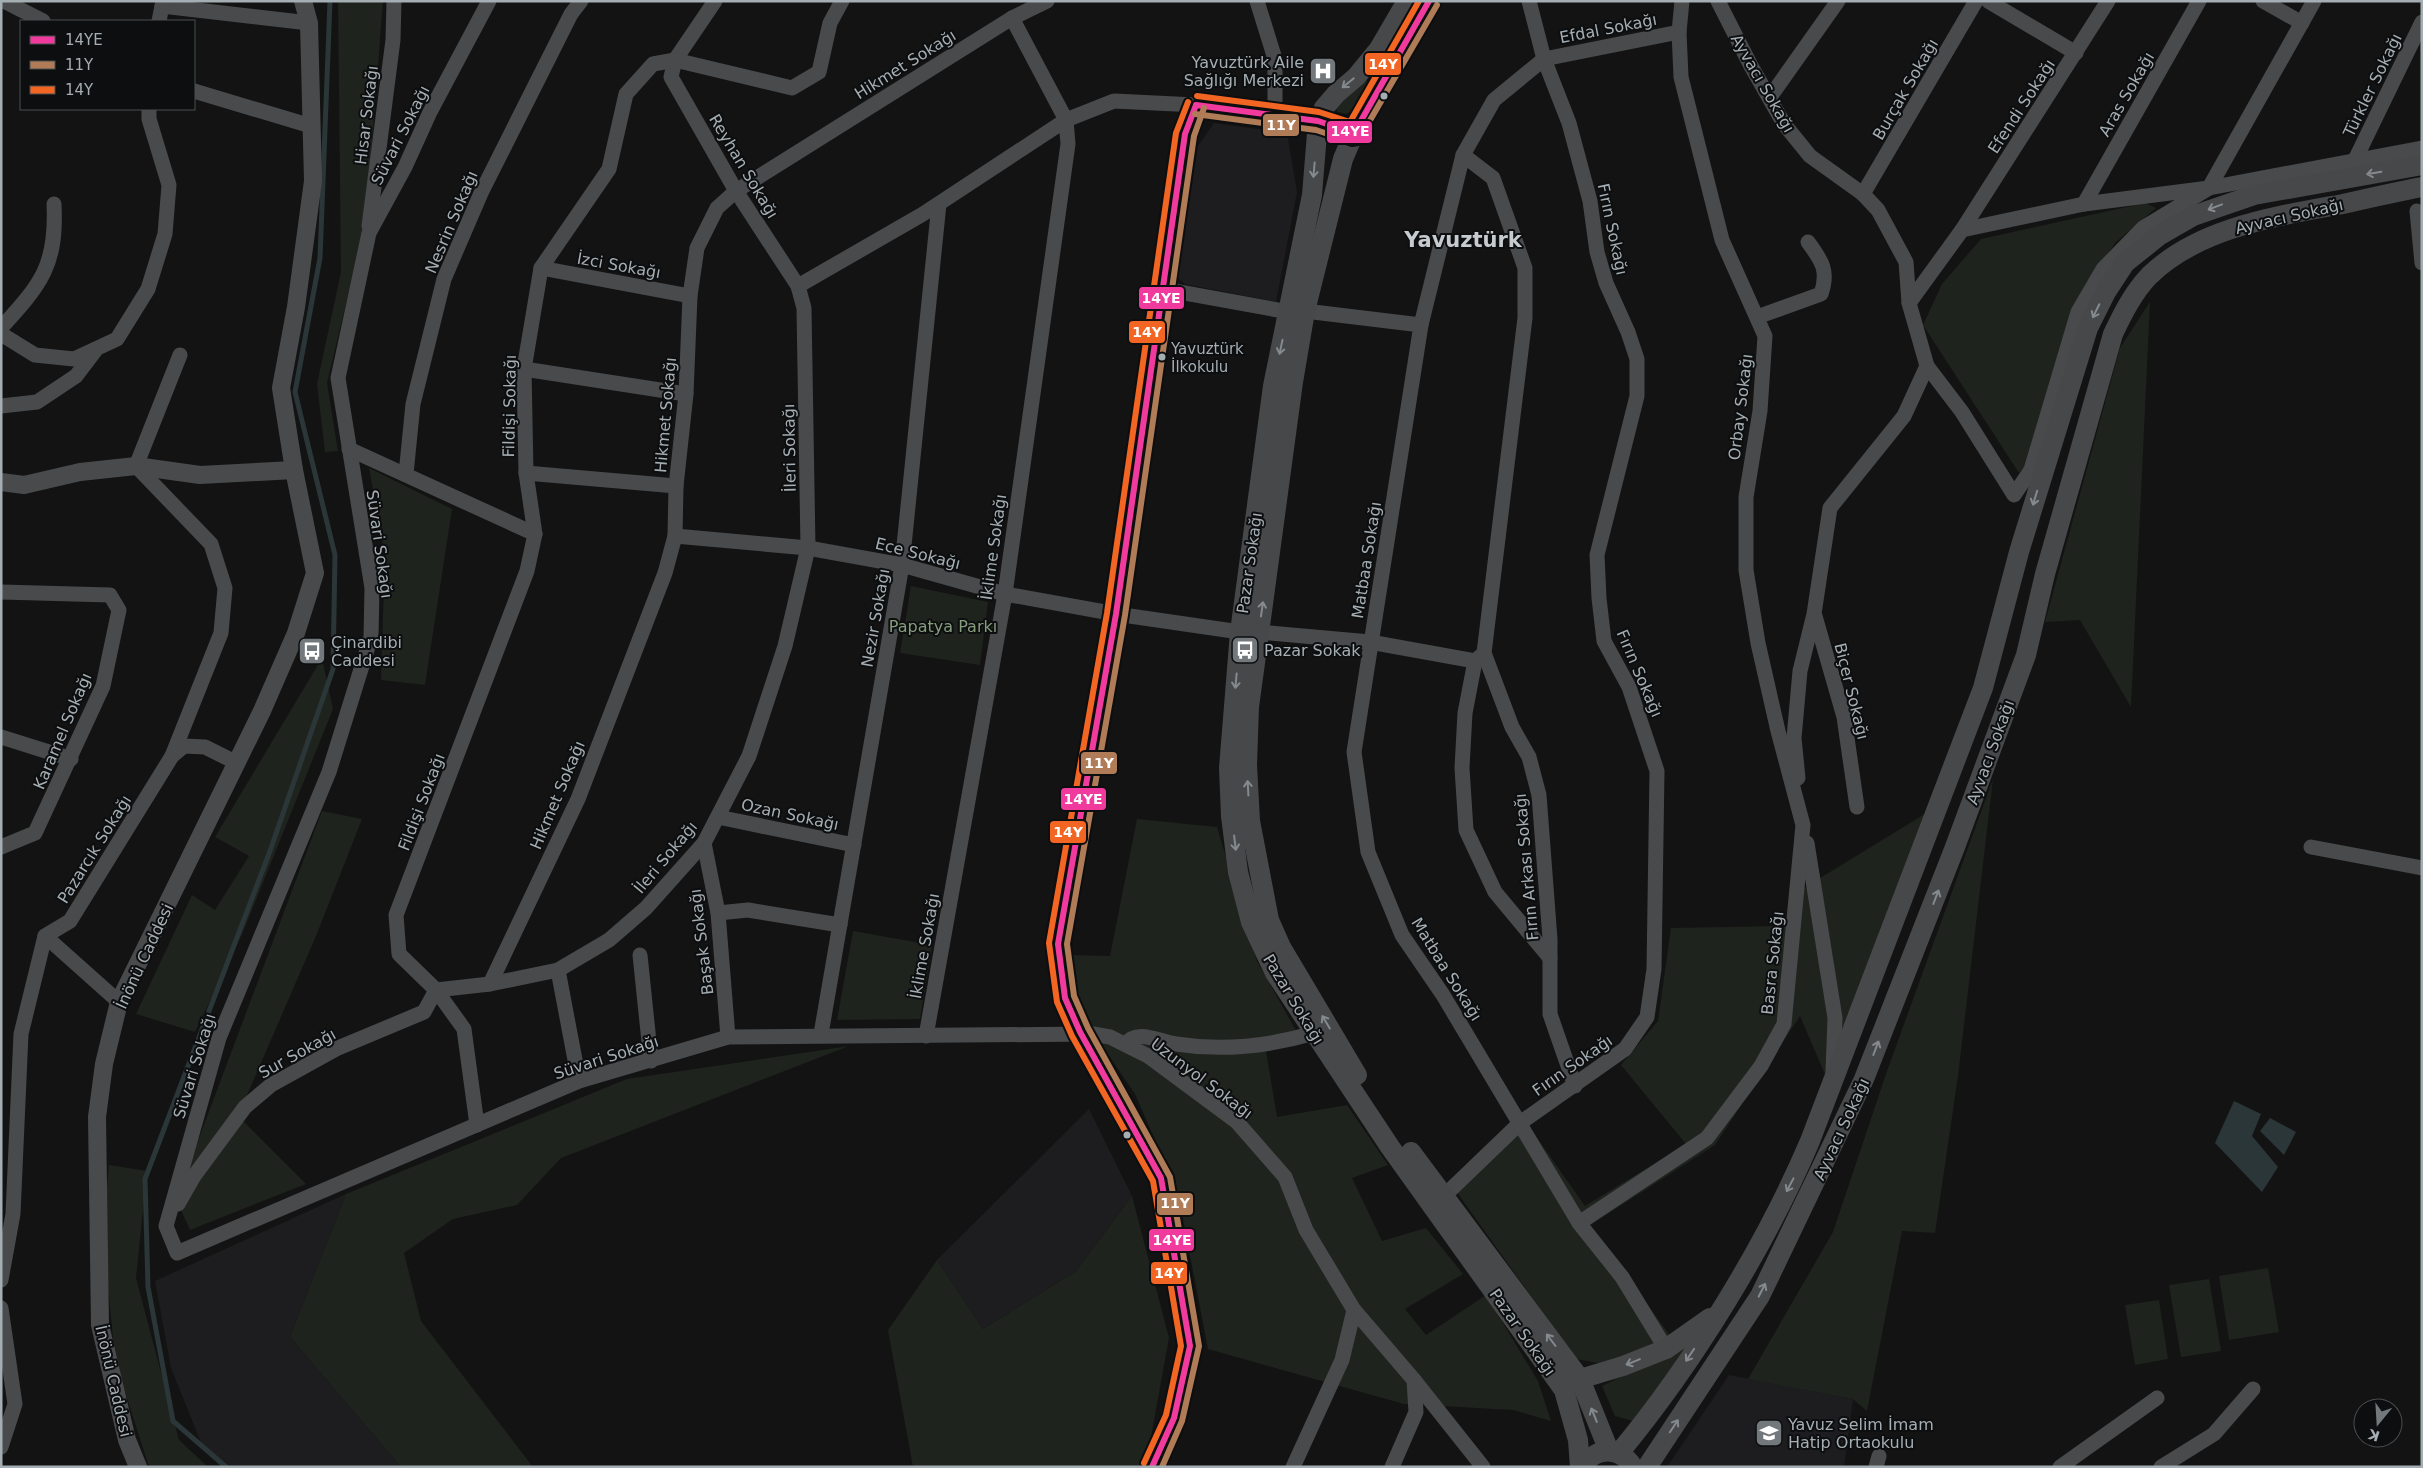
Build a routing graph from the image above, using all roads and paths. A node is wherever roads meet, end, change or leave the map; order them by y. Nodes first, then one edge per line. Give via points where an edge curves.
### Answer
1 (4, 1) edge
2 (303, 1) edge
3 (394, 1) edge
4 (490, 1) edge
5 (581, 1) edge
6 (716, 1) edge
7 (842, 1) edge
8 (1047, 1) edge
9 (1257, 1) edge
10 (1407, 1) edge
11 (1429, 1) edge
12 (1529, 1) edge
13 (1682, 1) edge
14 (1718, 1) edge
15 (1838, 1) edge
16 (1976, 1) edge
17 (1988, 1) edge
18 (2108, 1) edge
19 (2199, 1) edge
20 (2262, 1) edge
21 (2314, 1) edge
22 (163, 4) edge
23 (1012, 18) junction
24 (41, 20) edge
25 (159, 20) edge
26 (2422, 22) edge
27 (309, 23) junction
28 (2302, 23) junction
29 (1679, 32) junction
30 (2076, 53) junction
31 (1544, 59) junction
32 (675, 60) junction
33 (195, 91) edge
34 (1770, 97) junction
35 (1196, 105) junction
36 (149, 110) edge
37 (1275, 117) junction
38 (1066, 120) junction
39 (1318, 121) junction
40 (312, 126) junction
41 (1354, 133) junction
42 (2422, 148) edge
43 (1463, 155) junction
44 (2354, 162) junction
45 (2422, 165) edge
46 (2422, 187) edge
47 (2209, 188) junction
48 (736, 190) junction
49 (1863, 194) junction
50 (54, 204) dead end
51 (939, 204) junction
52 (2084, 204) junction
53 (2417, 211) dead end
54 (1962, 230) junction
55 (369, 233) junction
56 (1808, 242) dead end
57 (2422, 263) edge
58 (541, 268) junction
59 (798, 286) junction
60 (1163, 289) junction
61 (690, 296) junction
62 (1908, 303) junction
63 (1297, 312) junction
64 (1757, 317) junction
65 (1421, 325) junction
66 (1, 328) edge
67 (1, 334) edge
68 (96, 349) junction
69 (180, 355) dead end
70 (1927, 366) junction
71 (524, 369) junction
72 (686, 394) junction
73 (1, 406) edge
74 (349, 449) junction
75 (136, 466) junction
76 (294, 470) junction
77 (526, 473) junction
78 (406, 474) junction
79 (1, 482) edge
80 (676, 486) junction
81 (535, 534) junction
82 (675, 536) junction
83 (808, 548) junction
84 (902, 565) junction
85 (1, 592) edge
86 (1005, 594) junction
87 (1116, 614) junction
88 (1814, 614) junction
89 (1249, 632) junction
90 (1370, 642) junction
91 (1480, 657) junction
92 (1, 737) edge
93 (172, 756) junction
94 (71, 759) junction
95 (237, 762) junction
96 (1857, 807) dead end
97 (718, 817) junction
98 (1803, 825) junction
99 (704, 843) junction
100 (854, 845) junction
101 (1, 847) edge
102 (2311, 847) dead end
103 (2422, 868) edge
104 (718, 913) junction
105 (840, 925) junction
106 (45, 936) junction
107 (640, 955) dead end
108 (1550, 958) junction
109 (558, 970) junction
110 (490, 984) junction
111 (436, 990) junction
112 (119, 1002) junction
113 (1080, 1032) junction
114 (1314, 1033) junction
115 (821, 1034) junction
116 (728, 1036) junction
117 (926, 1036) junction
118 (1126, 1044) junction
119 (650, 1061) junction
120 (579, 1081) junction
121 (1832, 1085) junction
122 (1574, 1086) junction
123 (1520, 1122) junction
124 (477, 1125) junction
125 (1444, 1196) junction
126 (1579, 1223) junction
127 (166, 1226) junction
128 (1, 1280) edge
129 (1, 1308) edge
130 (1354, 1310) junction
131 (1720, 1311) junction
132 (1666, 1349) junction
133 (1580, 1379) junction
134 (1414, 1380) junction
135 (2254, 1390) dead end
136 (2157, 1398) dead end
137 (1, 1447) edge
138 (1614, 1452) junction
139 (1481, 1466) edge
140 (138, 1467) edge
141 (1152, 1467) edge
142 (1293, 1467) edge
143 (1392, 1467) edge
144 (1582, 1467) edge
145 (1633, 1467) edge
146 (1647, 1467) edge
147 (2060, 1467) edge
148 (2161, 1467) edge

1 - 24 street
2 - 27 street, İnönü Caddesi
3 - 55 street, Hisar Sokağı via 393,40
4 - 55 street, Süvari Sokağı
5 - 78 street, Nesrin Sokağı via 571,14 481,193 444,279 413,404
6 - 32 street
7 - 32 street, Fildişi Sokağı via 830,24 819,72 792,88
8 - 23 street, Hikmet Sokağı
9 - 37 street via 1275,59
10 -> 39 main road via 1378,49 1324,108
11 - 41 main road, Pazar Sokağı
12 - 31 street, Fırın Sokağı
13 - 29 street, Orbay Sokağı
14 - 34 street, Ayvacı Sokağı
15 - 34 street
16 - 49 street, Burçak Sokağı
17 - 30 street
18 - 30 street, Efendi Sokağı
19 - 52 street, Aras Sokağı
20 - 28 street
21 - 28 street
22 - 25 street
22 - 27 street
23 - 38 street
23 - 48 street, Hikmet Sokağı
26 - 44 street, Türkler Sokağı
27 - 40 street, İnönü Caddesi
28 - 47 street
29 - 31 street, Efdal Sokağı
29 - 64 street, Orbay Sokağı via 1681,78 1722,240
30 - 54 street, Efendi Sokağı
31 - 43 street, Matbaa Sokağı via 1494,100
31 - 122 street, Fırın Sokağı via 1569,123 1590,201 1597,252 1606,283 1637,359 1637,396 1597,555 1599,598 1604,641 1629,687 1657,771 1654,969 1647,1017 1625,1050
32 - 48 street, Reyhan Sokağı via 671,77
32 - 58 street, Fildişi Sokağı via 653,64 626,94 609,169
33 - 40 street
34 - 49 street, Ayvacı Sokağı via 1784,124 1810,156
35 - 37 street
35 - 38 street via 1114,101
35 - 60 street via 1185,134
36 - 68 street via 149,120 169,186 165,234 148,289 117,339
37 - 39 street
38 - 51 street
38 - 86 street, İklime Sokağı via 1068,144
39 - 41 street
39 -> 63 main road, Pazar Sokağı
40 - 76 street, İnönü Caddesi via 313,181 281,388
41 - 63 main road, Pazar Sokağı via 1343,159
42 - 44 street
43 - 65 street, Matbaa Sokağı
43 - 91 street via 1493,178 1525,268 1525,318
44 - 47 street
45 -> 121 main road, Ayvacı Sokağı via 2254,195 2194,216 2160,235 2125,263 2106,292 2082,346 2019,552 1983,688
146 -> 46 main road, Ayvacı Sokağı via 1760,1296 1864,1079 2026,655 2045,574 2113,334 2130,300 2150,276 2176,256 2215,234 2264,219
47 - 52 street
47 - 70 street via 2143,228 2103,269 2078,312 2031,470 2014,495 1962,412
48 - 59 street, Reyhan Sokağı
48 - 61 street, Hikmet Sokağı via 718,208 697,248
49 - 62 street, Ayvacı Sokağı via 1878,210 1906,262
50 - 66 street via 51,256 32,294
51 - 59 street
51 - 84 street, Nezir Sokağı
52 - 54 street
53 - 57 street
54 - 62 street
55 - 74 street, Süvari Sokağı via 338,378
56 - 64 street via 1821,260 1826,280 1822,294
58 - 61 street, İzci Sokağı
58 - 71 street, Fildişi Sokağı
59 - 83 street, İleri Sokağı via 804,308
60 - 63 street
60 - 87 street
61 - 72 street, Hikmet Sokağı
62 - 70 street, Ayvacı Sokağı
63 - 65 street
63 - 89 main road, Pazar Sokağı
64 - 98 street, Orbay Sokağı via 1765,336 1760,411 1746,497 1746,570 1758,643
65 - 90 street, Matbaa Sokağı
67 - 68 street via 35,355 74,360
68 - 73 street via 76,376 37,402
69 - 75 street
70 - 88 street, Ayvacı Sokağı via 1904,416 1830,508
71 - 72 street
71 - 77 street, Fildişi Sokağı
72 - 80 street, Hikmet Sokağı
74 - 78 street
74 - 127 street, Süvari Sokağı via 372,588 371,637 329,772 219,1038
75 - 76 street via 200,475
75 - 79 street via 80,472 24,485
75 - 93 street, Pazarcık Sokağı via 211,544 225,588 221,633
76 - 95 street, İnönü Caddesi via 315,573 296,633
77 - 80 street
77 - 81 street, Fildişi Sokağı
78 - 81 street
80 - 82 street, Hikmet Sokağı
81 - 111 street, Fildişi Sokağı via 524,581 396,915 399,954
82 - 83 street, Ece Sokağı
82 - 110 street, Hikmet Sokağı via 665,573 578,798
83 - 84 street, Ece Sokağı
83 - 97 street, İleri Sokağı via 785,646 749,756
84 - 86 street, Ece Sokağı
84 - 100 street, Nezir Sokağı
85 - 94 street, Karamel Sokağı via 110,595 119,610 103,686
86 - 87 street, Ece Sokağı
86 - 117 street, İklime Sokağı
87 - 89 street, Ece Sokağı
87 - 113 street via 1058,944 1064,998
88 - 96 street, Biçer Sokağı via 1844,717
88 - 98 street, Ayvacı Sokağı via 1800,671 1794,738
89 - 90 street, Ece Sokağı
89 -> 114 main road, Pazar Sokağı via 1228,768 1238,872 1250,922 1275,973
125 -> 89 main road, Pazar Sokağı via 1373,1103 1281,947 1270,920 1250,821 1247,765
90 - 91 street, Ece Sokağı
90 - 123 street, Matbaa Sokağı via 1354,752 1368,852 1402,935 1443,994
91 - 108 street, Fırın Arkası Sokağı via 1529,757 1539,795
91 - 108 street via 1465,712 1466,830 1495,892
92 - 94 street
93 - 95 street via 184,746 205,747
93 - 106 street, Pazarcık Sokağı via 70,921
94 - 101 street, Karamel Sokağı via 35,833
95 - 112 street, İnönü Caddesi
97 - 99 street, İleri Sokağı
97 - 100 street, Ozan Sokağı
98 - 121 street, Ayvacı Sokağı via 1835,1018
98 - 126 street, Basra Sokağı via 1784,1024 1761,1066 1708,1138
99 - 104 street, Başak Sokağı
99 - 109 street, İleri Sokağı via 646,908 609,940
100 - 105 street, Nezir Sokağı
102 - 103 street
104 - 105 street via 748,910
104 - 116 street, Başak Sokağı
105 - 115 street, Nezir Sokağı
106 - 112 street
106 - 128 street via 21,1034 13,1214
107 - 119 street
108 - 122 street, Fırın Arkası Sokağı via 1550,1014
109 - 110 street, İleri Sokağı
109 - 120 street
110 - 111 street, İleri Sokağı
111 - 124 street, Fildişi Sokağı via 464,1029
111 - 127 street, Sur Sokağı via 424,1012 338,1048 270,1085 245,1107 194,1176
112 - 140 street, İnönü Caddesi via 104,1064 97,1117 100,1325 127,1440
113 - 117 street, Süvari Sokağı
113 - 118 street, Uzunyol Sokağı via 1110,1037
113 - 141 street via 1161,1178 1190,1346 1174,1418
114 - 118 street via 1240,1046 1193,1046 1138,1035
114 - 144 main road, Pazar Sokağı via 1390,1146 1564,1390
115 - 116 street, Süvari Sokağı
115 - 117 street, Süvari Sokağı
116 - 119 street, Süvari Sokağı
118 - 130 street, Uzunyol Sokağı via 1148,1056 1237,1122 1285,1177 1306,1230
119 - 120 street, Süvari Sokağı
120 - 124 street, Süvari Sokağı
121 -> 131 main road, Ayvacı Sokağı via 1792,1181
122 - 123 street, Fırın Sokağı
123 - 125 street, Fırın Sokağı
123 - 126 street, Matbaa Sokağı
124 - 127 street, Süvari Sokağı via 177,1252
133 -> 125 main road, Pazar Sokağı
126 - 132 street, Matbaa Sokağı via 1622,1277
129 - 137 street via 14,1404
130 - 134 street, Uzunyol Sokağı
130 - 142 street via 1342,1360
131 - 132 main road
131 -> 138 main road, Ayvacı Sokağı via 1649,1417
132 -> 133 main road
138 -> 133 main road, Pazar Sokağı
134 - 139 street, Uzunyol Sokağı
134 - 143 street via 1416,1412
135 - 148 street via 2214,1434
136 - 147 street
138 - 144 main road via 1600,1452
138 - 145 main road via 1627,1458

